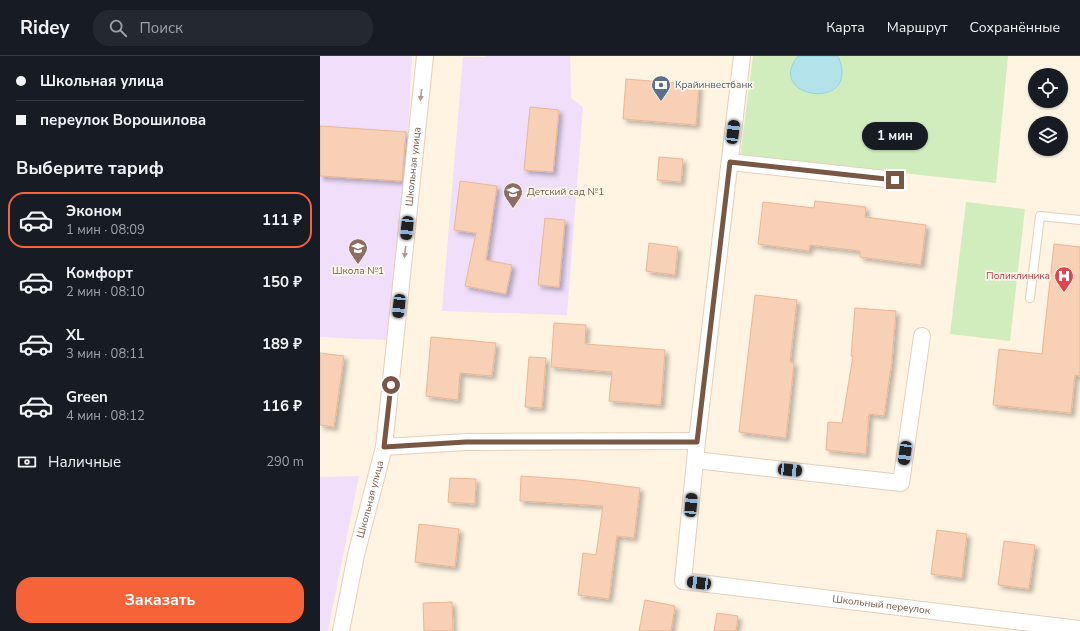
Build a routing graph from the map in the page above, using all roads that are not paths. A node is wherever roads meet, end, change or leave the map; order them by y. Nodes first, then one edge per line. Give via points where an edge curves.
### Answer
1 (425, 56) edge
2 (742, 56) edge
3 (730, 162) junction
4 (895, 180) dead end
5 (1080, 220) edge
6 (1030, 298) dead end
7 (922, 336) dead end
8 (697, 442) junction
9 (384, 447) junction
10 (695, 460) junction
11 (1080, 629) edge
12 (341, 631) edge

1 -> 9 street, Школьная улица
2 - 3 street
3 - 4 street
3 - 8 street
5 - 6 lane via 1040,216
7 - 10 street via 901,483
8 - 9 street via 466,442
8 - 10 street
9 - 12 street, Школьная улица via 356,555
10 - 11 street, Школьный переулок via 683,581

